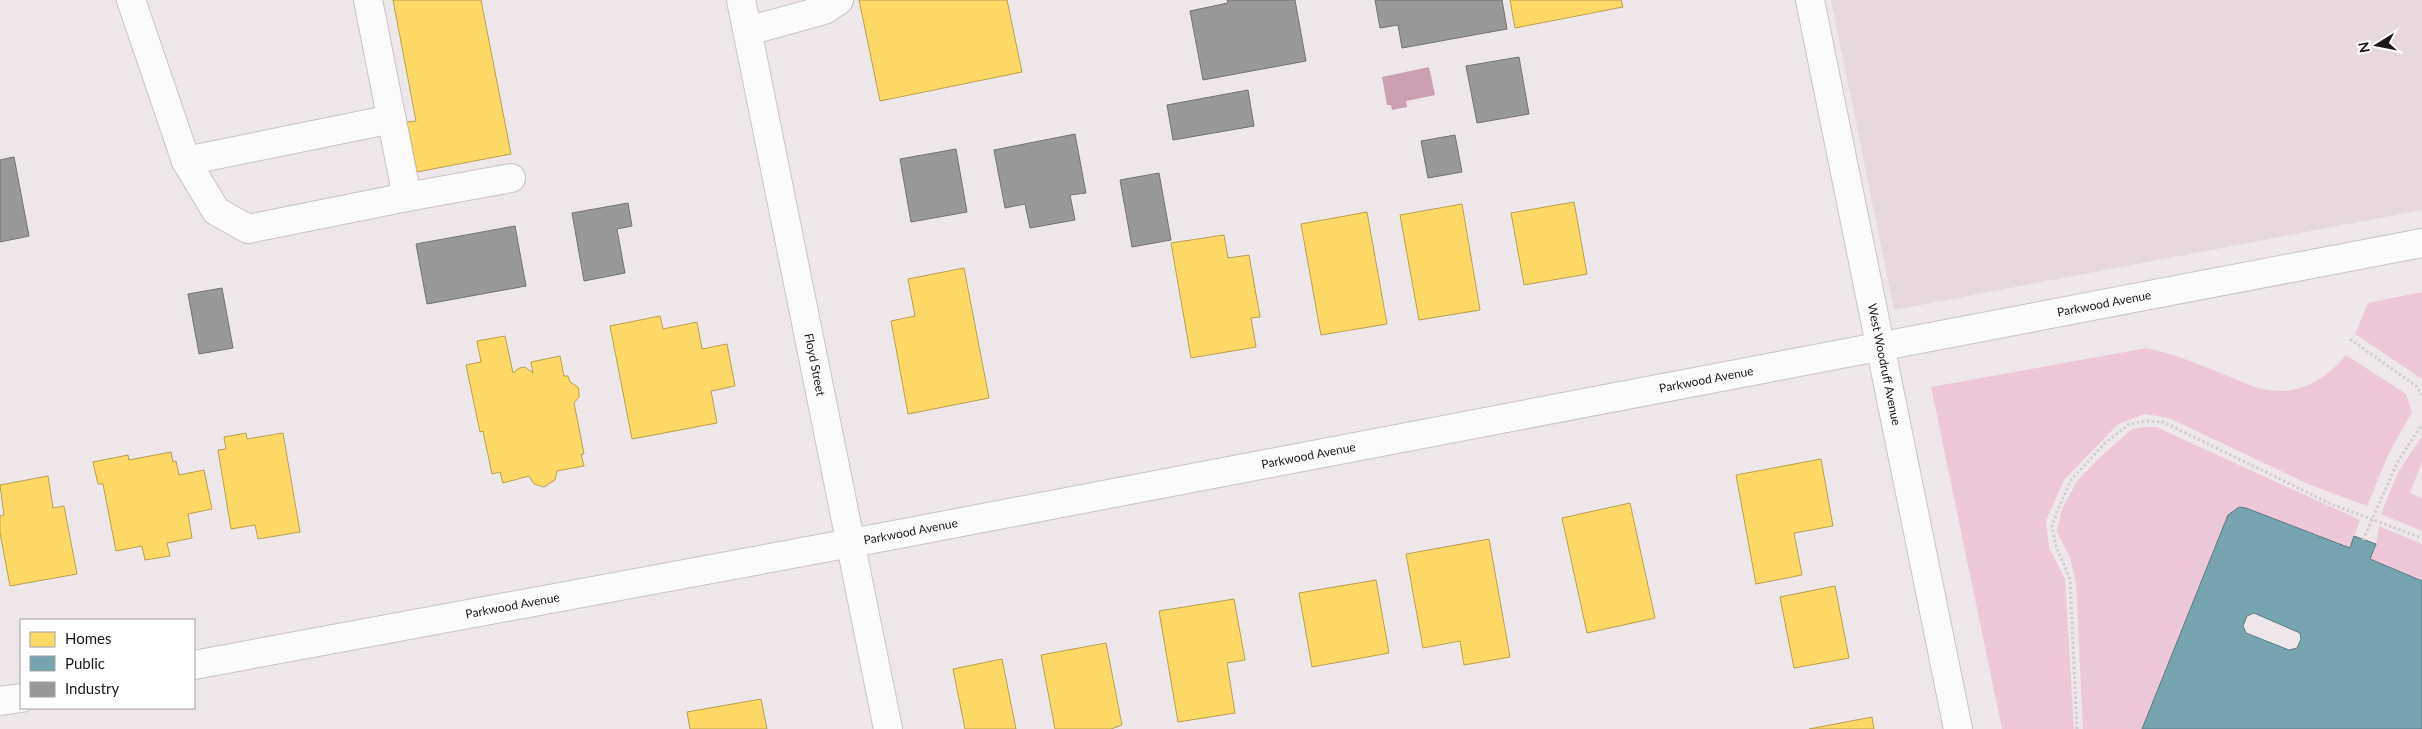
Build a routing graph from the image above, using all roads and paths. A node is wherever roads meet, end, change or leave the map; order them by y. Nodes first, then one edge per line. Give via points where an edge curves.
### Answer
1 (131, 0) edge
2 (368, 0) edge
3 (741, 0) edge
4 (838, 0) edge
5 (1810, 0) edge
6 (748, 31) junction
7 (392, 119) junction
8 (186, 161) junction
9 (511, 178) dead end
10 (407, 197) junction
11 (2422, 242) edge
12 (2350, 339) dead end
13 (1881, 347) junction
14 (2422, 395) edge
15 (2422, 424) edge
16 (2372, 519) junction
17 (2422, 538) edge
18 (2363, 540) dead end
19 (851, 543) junction
20 (195, 665) edge
21 (20, 698) edge
22 (0, 702) edge
23 (888, 729) edge
24 (1958, 729) edge
25 (2077, 729) edge

1 - 8 street
2 - 7 street
3 - 6 street, Floyd Street
4 - 6 street via 824,10
5 - 13 street, West Woodruff Avenue
6 - 19 street, Floyd Street
7 - 8 street
7 - 10 street
8 - 10 street via 216,211 248,229
9 - 10 street
11 - 13 street, Parkwood Avenue
12 - 14 path via 2416,386
13 - 19 street, Parkwood Avenue
13 - 24 street, West Woodruff Avenue
15 - 16 path via 2397,463
16 - 17 path
16 - 18 path
16 - 25 path via 2331,504 2163,422 2129,424 2104,444 2071,480 2052,527 2070,579
19 - 20 street, Parkwood Avenue
19 - 23 street, Floyd Street
21 - 22 street

